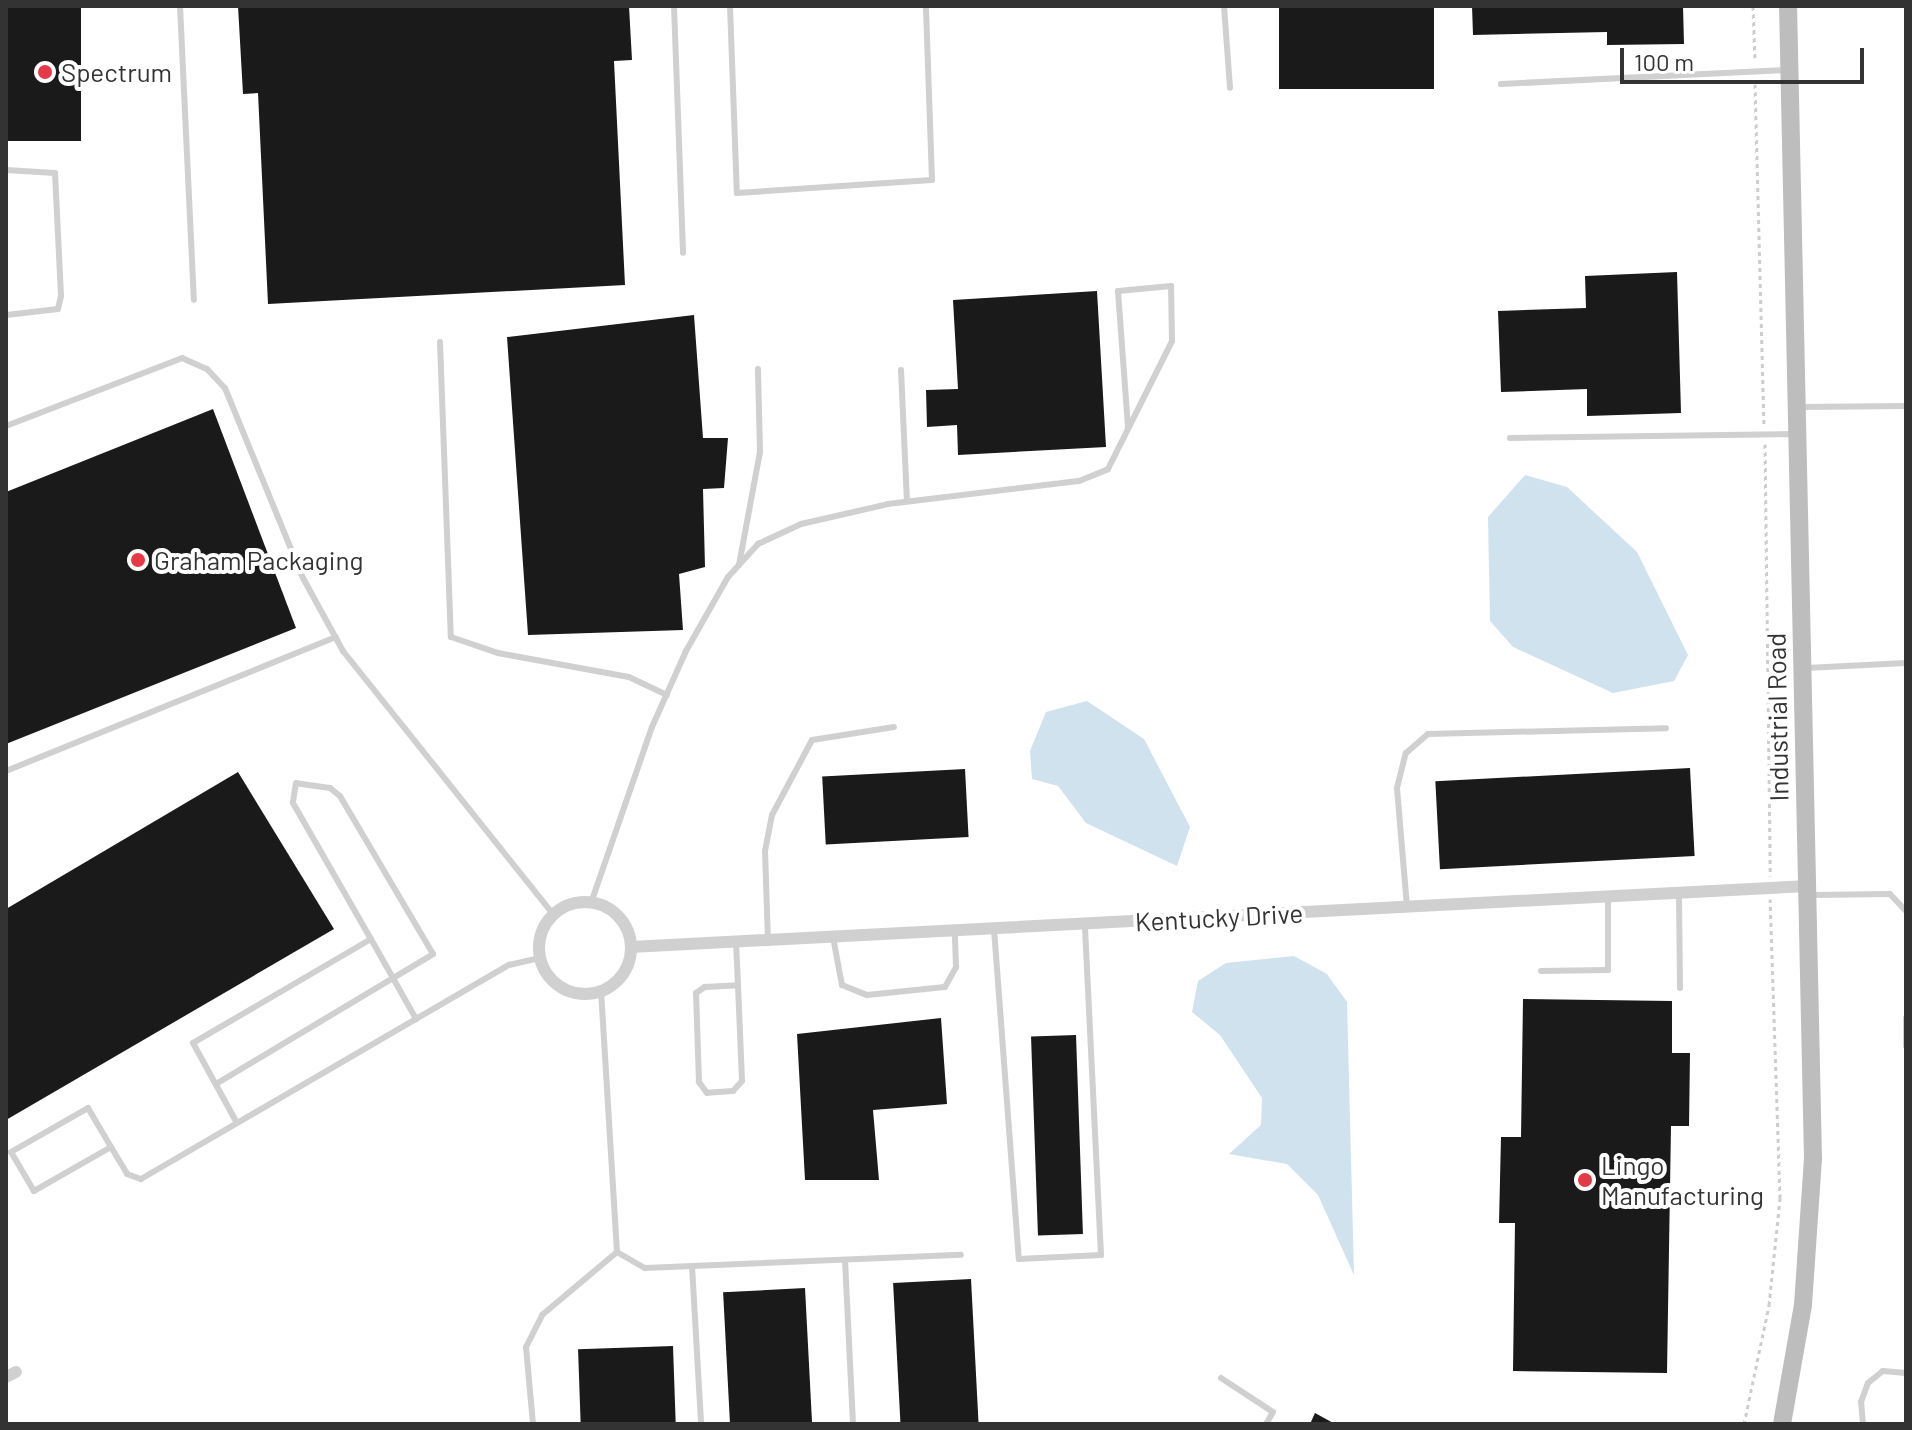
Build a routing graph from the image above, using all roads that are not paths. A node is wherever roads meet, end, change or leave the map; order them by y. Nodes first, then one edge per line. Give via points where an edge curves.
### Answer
1 (180, 6) edge
2 (674, 6) edge
3 (730, 6) edge
4 (926, 6) edge
5 (1224, 6) edge
6 (1788, 6) edge
7 (1788, 70) junction
8 (1501, 84) dead end
9 (1230, 88) dead end
10 (6, 170) edge
11 (683, 253) dead end
12 (194, 300) dead end
13 (6, 315) edge
14 (440, 342) dead end
15 (758, 369) dead end
16 (901, 370) dead end
17 (1906, 406) edge
18 (1796, 407) junction
19 (6, 426) edge
20 (1128, 428) junction
21 (1796, 434) junction
22 (1510, 438) dead end
23 (907, 501) junction
24 (739, 565) junction
25 (336, 637) junction
26 (1906, 663) edge
27 (1802, 669) junction
28 (667, 695) junction
29 (894, 727) dead end
30 (1666, 728) dead end
31 (6, 771) edge
32 (1807, 891) junction
33 (1679, 893) junction
34 (1608, 896) junction
35 (591, 903) junction
36 (1407, 907) junction
37 (1906, 911) edge
38 (554, 915) junction
39 (1085, 924) junction
40 (994, 929) junction
41 (955, 931) junction
42 (833, 937) junction
43 (371, 939) junction
44 (768, 941) junction
45 (736, 942) junction
46 (631, 947) junction
47 (540, 958) junction
48 (1541, 971) dead end
49 (393, 978) junction
50 (738, 985) junction
51 (1680, 988) dead end
52 (601, 992) junction
53 (1906, 1018) edge
54 (416, 1019) junction
55 (1906, 1046) edge
56 (216, 1084) junction
57 (237, 1123) junction
58 (111, 1147) junction
59 (617, 1252) junction
60 (961, 1255) dead end
61 (845, 1260) junction
62 (692, 1266) junction
63 (1906, 1373) edge
64 (1221, 1378) dead end
65 (533, 1424) edge
66 (701, 1424) edge
67 (853, 1424) edge
68 (1266, 1424) edge
69 (1782, 1424) edge
70 (1863, 1424) edge

1 - 12 lane
2 - 11 lane
3 - 4 lane via 737,193 932,180
5 - 9 lane
6 - 7 main road, Industrial Road
7 - 8 lane
7 - 18 main road, Industrial Road
10 - 13 lane via 55,173 61,296 58,309
14 - 28 lane via 451,637 498,653 629,677
15 - 24 lane via 760,452
16 - 23 lane
17 - 18 lane
18 - 21 main road, Industrial Road
19 - 25 lane via 182,358 207,369 225,388 303,578
20 - 20 lane via 1118,291 1171,286 1172,341
20 - 23 lane via 1108,469 1079,481
21 - 22 lane
21 - 27 main road, Industrial Road
23 - 24 lane via 801,524 758,544
24 - 28 lane via 686,651
25 - 31 lane
25 - 38 lane
26 - 27 lane
27 - 32 main road, Industrial Road
28 - 35 lane
29 - 44 lane via 812,740 772,815 765,851
30 - 36 lane via 1428,734 1406,753 1397,788
32 - 33 street, Kentucky Drive
32 - 37 lane via 1890,894
32 - 69 main road, Industrial Road via 1811,1222
33 - 34 street, Kentucky Drive
33 - 51 lane
34 - 36 street, Kentucky Drive
34 - 48 lane via 1608,970
35 - 38 street via 565,907
35 - 46 street via 620,917
36 - 39 street, Kentucky Drive
38 - 47 street via 540,942
39 - 40 street, Kentucky Drive
39 - 40 lane via 1101,1255 1087,1256 1019,1259
40 - 41 street, Kentucky Drive
41 - 42 street, Kentucky Drive
41 - 42 lane via 956,967 945,987 867,995 842,985
42 - 44 street, Kentucky Drive
43 - 49 lane
43 - 49 lane via 293,803 296,783 330,788 340,796 433,954
43 - 56 lane via 193,1043
44 - 45 street, Kentucky Drive
45 - 46 street, Kentucky Drive
45 - 50 lane
46 - 52 street via 628,966
47 - 52 street via 556,984 570,992
47 - 54 lane via 509,965
49 - 54 lane
49 - 56 lane
50 - 50 lane via 742,1081 733,1091 707,1093 699,1082 696,993 705,987
52 - 59 lane
53 - 55 lane
54 - 57 lane
56 - 57 lane
57 - 58 lane via 141,1179 127,1174
58 - 58 lane via 34,1191 11,1152 88,1108
59 - 62 lane via 645,1268
59 - 65 lane via 542,1315 526,1347
60 - 61 lane
61 - 62 lane
61 - 67 lane
62 - 66 lane
63 - 70 lane via 1883,1371 1868,1383 1861,1402
64 - 68 lane via 1273,1412

